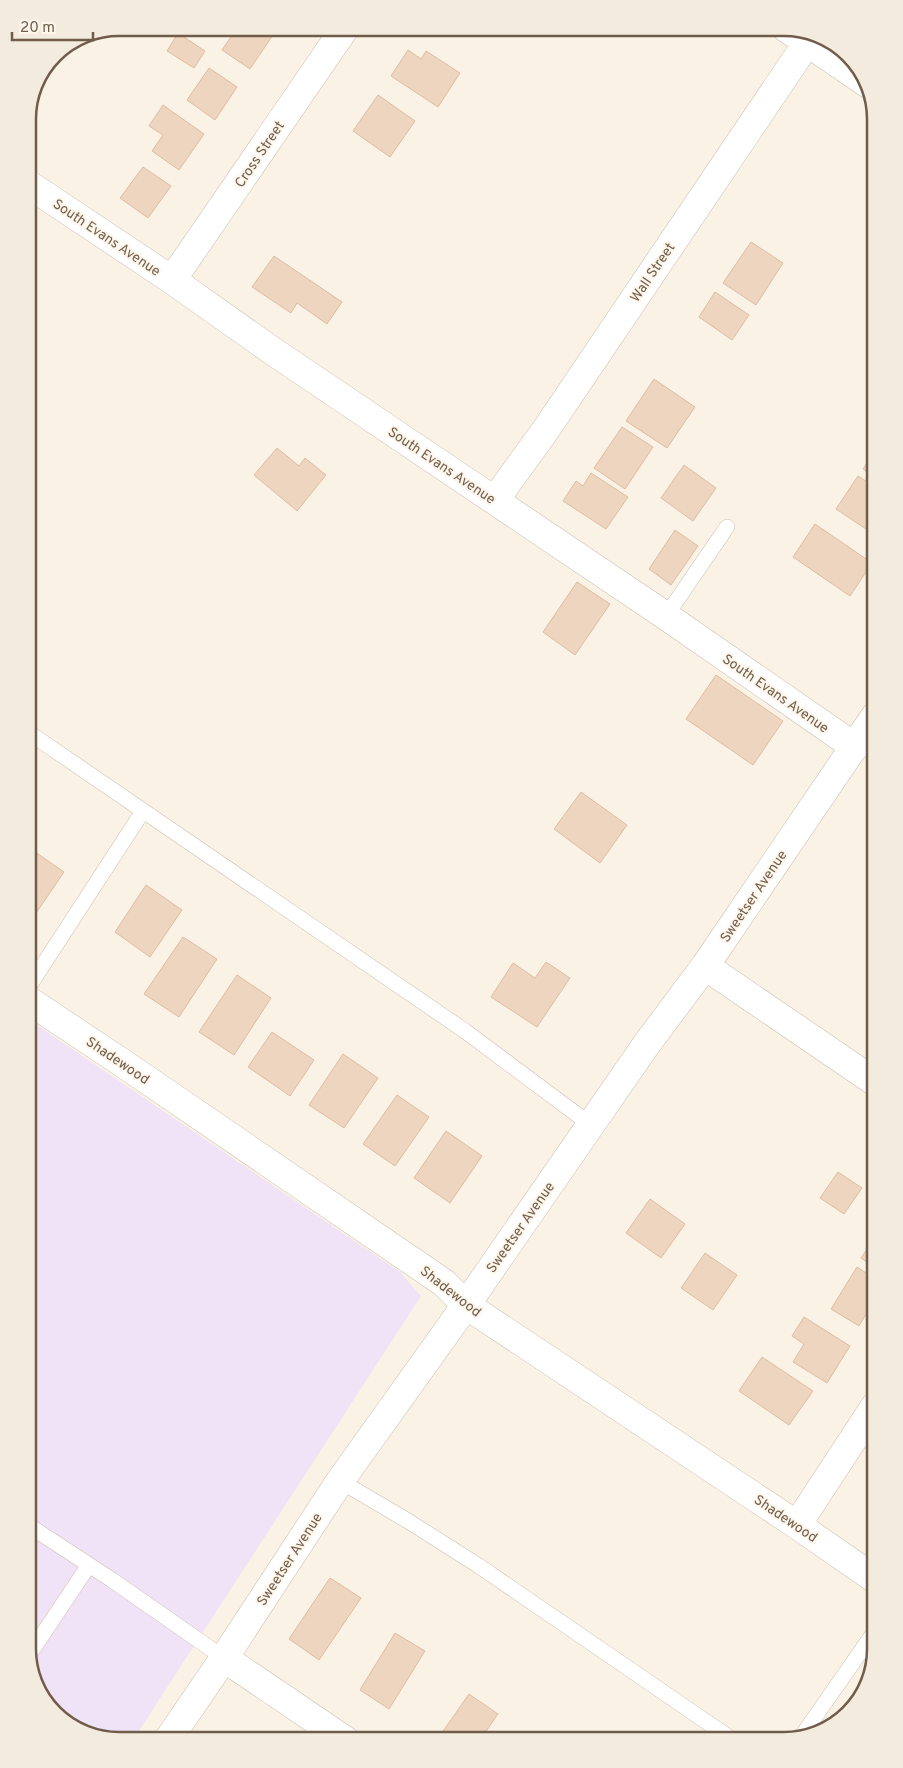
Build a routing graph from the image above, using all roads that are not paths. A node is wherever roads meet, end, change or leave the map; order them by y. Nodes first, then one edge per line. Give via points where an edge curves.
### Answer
1 (340, 36) edge
2 (795, 37) edge
3 (801, 38) edge
4 (853, 74) edge
5 (36, 189) edge
6 (172, 280) junction
7 (495, 500) junction
8 (728, 527) dead end
9 (666, 616) junction
10 (867, 729) edge
11 (36, 737) edge
12 (855, 747) junction
13 (143, 811) junction
14 (705, 966) junction
15 (36, 976) edge
16 (36, 1005) edge
17 (867, 1076) edge
18 (591, 1124) junction
19 (466, 1305) junction
20 (867, 1420) edge
21 (340, 1481) junction
22 (797, 1525) junction
23 (36, 1530) edge
24 (89, 1565) junction
25 (867, 1573) edge
26 (867, 1643) edge
27 (36, 1645) edge
28 (224, 1658) junction
29 (808, 1727) edge
30 (173, 1732) edge
31 (332, 1732) edge
32 (721, 1732) edge

1 - 6 street, Cross Street
2 - 7 street, Wall Street via 547,428
3 - 4 street
5 - 6 street, South Evans Avenue
6 - 7 street, South Evans Avenue
7 - 9 street, South Evans Avenue
8 - 9 lane
9 - 12 street, South Evans Avenue
10 - 12 street, Sweetser Avenue
11 - 13 lane
12 - 14 street, Sweetser Avenue
13 - 15 lane
13 - 18 lane via 465,1031
14 - 17 street
14 - 18 street, Sweetser Avenue
16 - 19 street, Shadewood via 444,1283
18 - 19 street, Sweetser Avenue
19 - 21 street, Sweetser Avenue
19 - 22 street, Shadewood
20 - 22 street
21 - 28 street, Sweetser Avenue
21 - 32 lane via 479,1566
22 - 25 street, Shadewood
23 - 24 lane
24 - 27 lane
24 - 28 lane
26 - 29 lane
28 - 30 street, Sweetser Avenue
28 - 31 street

